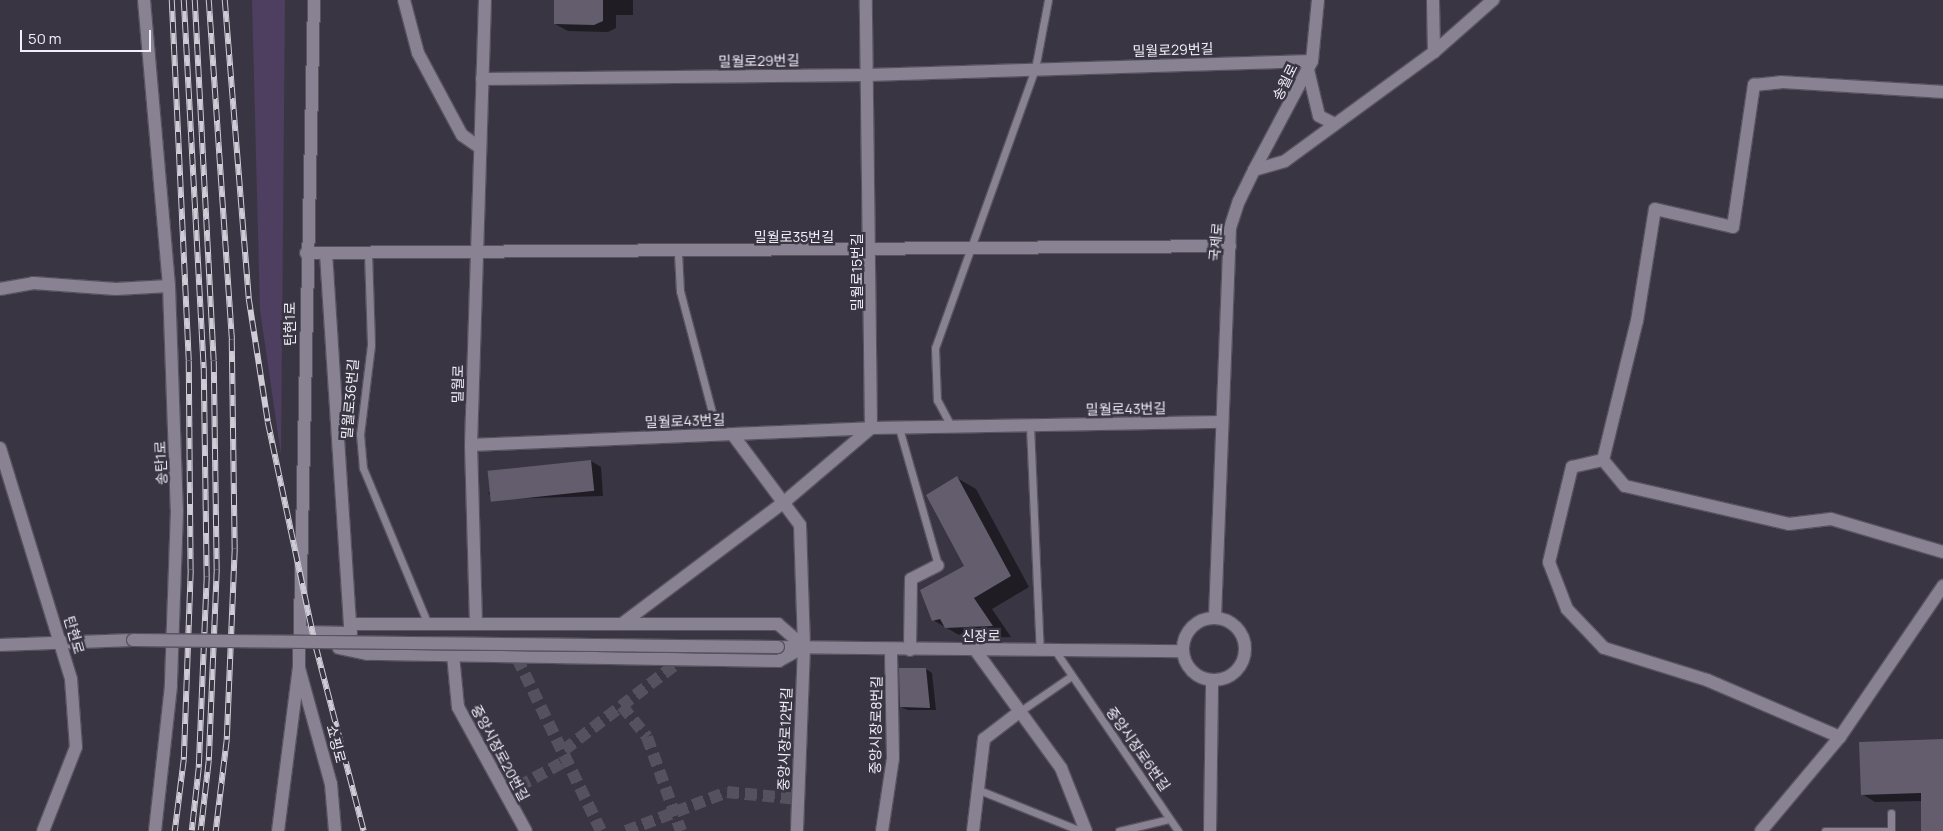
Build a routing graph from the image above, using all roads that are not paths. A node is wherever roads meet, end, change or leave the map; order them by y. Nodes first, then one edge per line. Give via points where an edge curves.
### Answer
1 (144, 0) edge
2 (314, 0) edge
3 (404, 0) edge
4 (484, 0) edge
5 (866, 0) edge
6 (1048, 0) edge
7 (1318, 0) edge
8 (1433, 0) edge
9 (1493, 0) edge
10 (1434, 52) junction
11 (1310, 66) junction
12 (1035, 69) junction
13 (868, 75) junction
14 (482, 79) junction
15 (1943, 92) edge
16 (1335, 124) junction
17 (479, 147) junction
18 (1254, 170) junction
19 (1230, 246) junction
20 (970, 249) junction
21 (872, 252) junction
22 (306, 253) junction
23 (326, 253) junction
24 (368, 253) junction
25 (678, 253) junction
26 (476, 255) junction
27 (169, 286) junction
28 (0, 289) edge
29 (1222, 422) junction
30 (951, 426) junction
31 (1030, 426) junction
32 (871, 428) junction
33 (899, 428) junction
34 (733, 434) junction
35 (718, 435) junction
36 (471, 445) junction
37 (0, 448) edge
38 (1603, 460) junction
39 (783, 503) junction
40 (1943, 552) edge
41 (938, 565) joint
42 (1943, 586) edge
43 (1215, 617) junction
44 (476, 622) junction
45 (623, 623) junction
46 (350, 624) junction
47 (428, 624) junction
48 (300, 632) junction
49 (62, 642) junction
50 (0, 645) edge
51 (299, 647) junction
52 (804, 647) junction
53 (891, 650) junction
54 (910, 650) junction
55 (1183, 650) junction
56 (976, 651) junction
57 (1040, 651) junction
58 (1056, 652) junction
59 (453, 656) junction
60 (299, 666) junction
61 (1070, 677) junction
62 (1212, 680) junction
63 (1019, 712) junction
64 (1840, 737) junction
65 (979, 790) junction
66 (1891, 813) dead end
67 (1169, 819) junction
68 (43, 831) edge
69 (154, 831) edge
70 (278, 831) edge
71 (335, 831) edge
72 (526, 831) edge
73 (797, 831) edge
74 (882, 831) edge
75 (973, 831) edge
76 (1081, 831) edge
77 (1086, 831) edge
78 (1119, 831) edge
79 (1178, 831) edge
80 (1210, 831) edge
81 (1761, 831) edge
82 (1825, 831) edge
83 (1891, 831) edge

1 - 27 street, 송탄1로
2 - 22 street, 탄현1로
3 - 17 street via 418,53 462,135
4 - 14 street, 밀월로
5 - 13 street, 밀월로15번길
6 - 12 lane
7 - 11 street, 송월로
8 - 10 street
9 - 10 street
10 - 16 street
11 - 12 street, 밀월로29번길
11 - 16 street via 1319,116
11 - 18 street, 송월로
12 - 13 street, 밀월로29번길
12 - 20 lane
13 - 14 street, 밀월로29번길
13 - 21 street, 밀월로15번길
14 - 17 street, 밀월로
15 - 38 street via 1781,82 1754,85 1733,227 1655,209 1637,321
16 - 18 street via 1279,165
17 - 26 street, 밀월로
18 - 19 street, 국제로 via 1234,215
19 - 20 street, 밀월로35번길
19 - 29 street, 국제로
20 - 21 street, 밀월로35번길
20 - 30 lane via 935,348 937,400
21 - 25 street, 밀월로35번길
21 - 32 street, 밀월로15번길
22 - 23 street
22 - 48 street, 탄현1로
23 - 24 street
23 - 46 street
24 - 26 street
24 - 47 lane, 밀월로36번길 via 371,345 360,434 363,468
25 - 26 street, 밀월로35번길
25 - 35 lane via 680,292
26 - 36 street, 밀월로
27 - 28 street via 116,289 33,283
27 - 69 street, 송탄1로 via 177,510 173,640
29 - 31 street, 밀월로43번길
29 - 43 street, 국제로
30 - 31 street, 밀월로43번길
30 - 33 street, 밀월로43번길
31 - 57 lane
32 - 33 street, 밀월로43번길
32 - 34 street, 밀월로43번길
32 - 39 street
33 - 41 lane
34 - 35 street, 밀월로43번길
34 - 39 street
35 - 36 street, 밀월로43번길
36 - 44 street, 밀월로
37 - 49 street, 탄현로
38 - 40 street via 1625,486 1789,524 1830,519
38 - 64 street via 1572,467 1560,511 1549,562 1567,609 1604,648 1707,680
39 - 45 street
39 - 52 street via 800,525
41 - 54 street via 911,579
42 - 64 street
43 - 55 street via 1192,627
43 - 62 street via 1237,627 1246,650 1236,672
44 - 45 street
44 - 47 street
45 - 52 street via 778,624
46 - 47 street
46 - 48 street via 351,633
48 - 51 street, 탄현1로
49 - 50 street
49 - 52 street, 신장로, bridge
49 - 68 street, 탄현로 via 71,678 76,747
51 - 59 street
51 - 60 street, 쇼핑로
52 - 53 street, 신장로
52 - 59 street via 779,661
52 - 73 street, 중앙시장로12번길
53 - 54 street, 신장로
53 - 74 street, 중앙시장로8번길 via 893,758
54 - 56 street, 신장로
55 - 58 street, 신장로
55 - 62 street via 1189,667
56 - 57 street, 신장로
56 - 63 street
57 - 58 street, 신장로
58 - 61 lane, 중앙시장로6번길
59 - 72 street, 중앙시장로20번길 via 458,707
60 - 70 street, 쇼핑로
60 - 71 street, 쇼핑로 via 331,784
61 - 63 lane
61 - 67 lane, 중앙시장로6번길
62 - 80 street
63 - 65 street via 984,739
63 - 77 street via 1061,768
64 - 81 street
65 - 75 street
65 - 76 lane
66 - 83 lane
67 - 78 lane
67 - 79 lane, 중앙시장로6번길
82 - 83 lane

